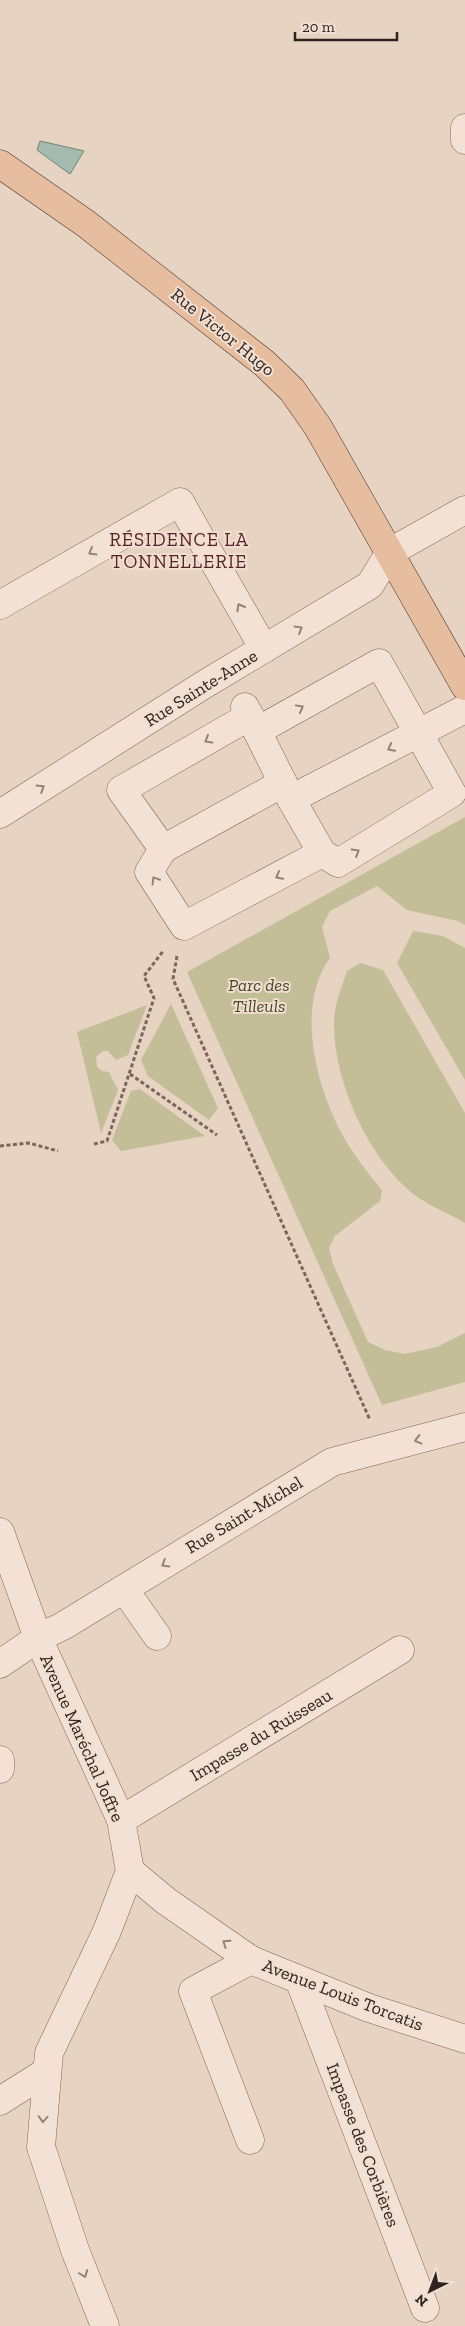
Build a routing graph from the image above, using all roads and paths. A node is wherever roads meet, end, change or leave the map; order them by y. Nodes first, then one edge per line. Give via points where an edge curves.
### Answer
1 (465, 128) edge
2 (465, 140) edge
3 (0, 164) edge
4 (465, 510) edge
5 (390, 552) junction
6 (0, 605) edge
7 (264, 649) junction
8 (238, 665) junction
9 (205, 684) junction
10 (465, 686) edge
11 (465, 709) edge
12 (251, 718) junction
13 (420, 733) junction
14 (287, 791) junction
15 (0, 814) edge
16 (163, 849) junction
17 (322, 853) junction
18 (184, 926) junction
19 (130, 1074) junction
20 (217, 1135) dead end
21 (94, 1144) dead end
22 (0, 1146) edge
23 (58, 1151) dead end
24 (465, 1427) edge
25 (383, 1449) junction
26 (0, 1532) edge
27 (124, 1589) junction
28 (157, 1636) dead end
29 (38, 1638) junction
30 (400, 1650) dead end
31 (0, 1664) edge
32 (0, 1760) edge
33 (0, 1769) edge
34 (121, 1820) junction
35 (130, 1871) junction
36 (251, 1960) junction
37 (300, 1982) junction
38 (465, 2039) edge
39 (47, 2062) junction
40 (0, 2101) edge
41 (250, 2140) dead end
42 (425, 2308) dead end
43 (105, 2326) edge

1 - 2 street
3 - 5 main road, Rue Victor Hugo via 85,223 264,363 292,390 318,427
4 - 5 street
7 -> 5 street, Rue Sainte-Anne via 370,585
5 - 10 main road, Rue Victor Hugo
7 -> 6 street via 180,502
7 - 8 street, Rue Sainte-Anne
8 - 9 street, Rue Sainte-Anne
8 - 12 street
9 - 12 street via 225,690
15 -> 9 street, Rue Sainte-Anne
11 - 13 street
12 -> 13 street via 379,663
12 - 14 street
12 -> 16 street via 121,790
13 -> 14 street
17 -> 13 street via 338,863 452,793
14 - 16 street
14 - 17 street
18 -> 16 street via 149,872
17 -> 18 street
18 - 19 path via 144,976 154,998
18 - 25 path via 173,979
19 - 20 path
19 - 21 path via 107,1141
22 - 23 path via 29,1143
24 -> 25 street, Rue Saint-Michel
25 -> 27 street, Rue Saint-Michel via 332,1462
26 - 29 street, Avenue Maréchal Joffre
27 - 28 street
27 - 29 street, Rue Saint-Michel
29 - 31 street, Rue Saint-Michel
29 - 34 street, Avenue Maréchal Joffre
30 - 34 street, Impasse du Ruisseau
32 - 33 street
34 - 35 street, Avenue Maréchal Joffre
36 -> 35 street, Avenue Louis Torcatis via 166,1901
35 - 39 street via 107,1931
36 - 37 street, Avenue Louis Torcatis
36 - 41 street via 194,1991
37 - 38 street, Avenue Louis Torcatis
37 - 42 street, Impasse des Corbières
39 - 40 street
39 -> 43 street via 41,2147 75,2250

